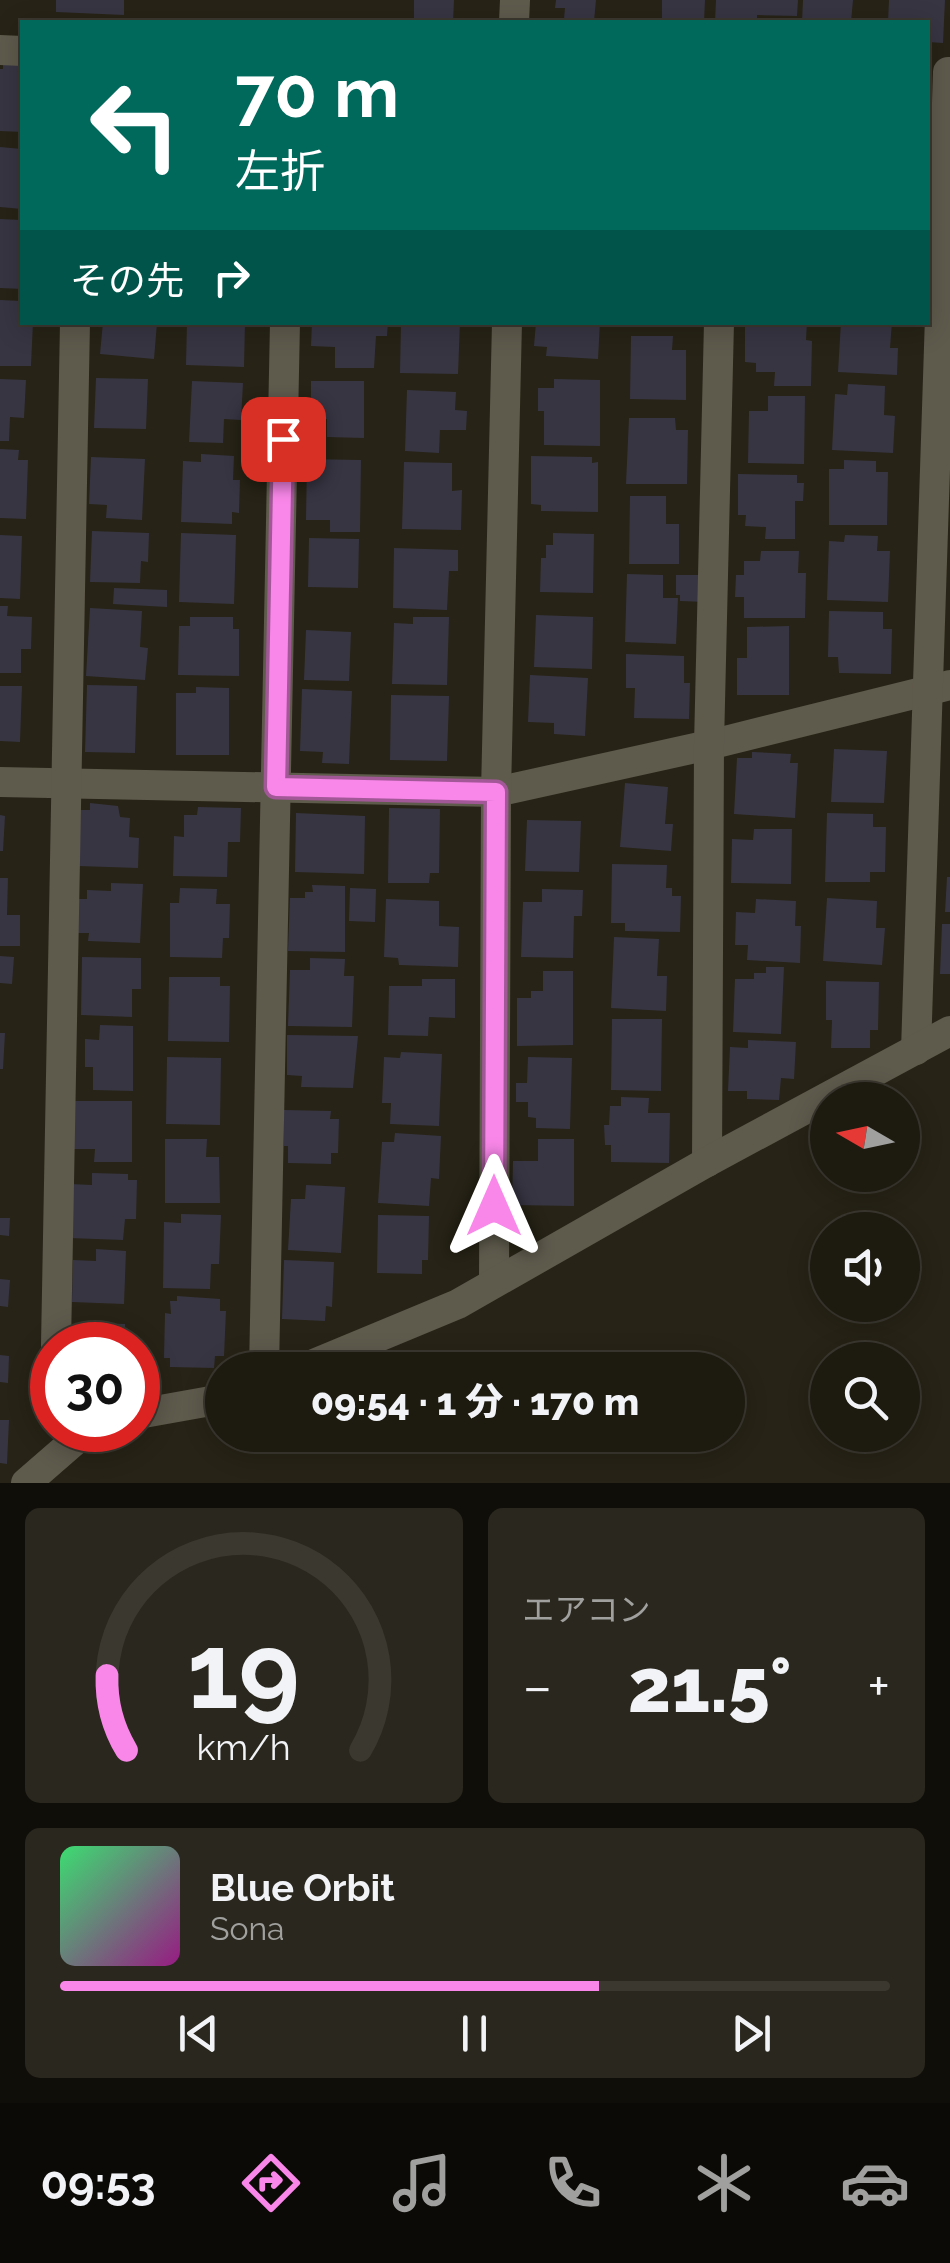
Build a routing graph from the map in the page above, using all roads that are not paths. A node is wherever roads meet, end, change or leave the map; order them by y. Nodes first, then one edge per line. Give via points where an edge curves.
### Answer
1 (942, 72) edge
2 (75, 325) edge
3 (285, 325) edge
4 (507, 325) edge
5 (720, 325) edge
6 (938, 688) edge
7 (709, 745) junction
8 (0, 782) edge
9 (65, 783) junction
10 (276, 787) junction
11 (496, 792) junction
12 (950, 1032) edge
13 (916, 1050) junction
14 (707, 1162) junction
15 (494, 1282) junction
16 (56, 1322) edge
17 (264, 1352) edge
18 (342, 1352) edge
19 (205, 1402) edge
20 (160, 1410) edge
21 (49, 1452) edge
22 (26, 1483) edge

1 - 6 street
2 - 9 street
3 - 10 street
4 - 11 street
5 - 7 street
6 - 7 street
6 - 13 street
7 - 11 street
7 - 14 street
8 - 9 street
9 - 10 street
9 - 16 street
10 - 11 street
10 - 17 street
11 - 15 street
12 - 13 street
13 - 14 street
14 - 15 street
15 - 18 street
19 - 20 street
21 - 22 street

